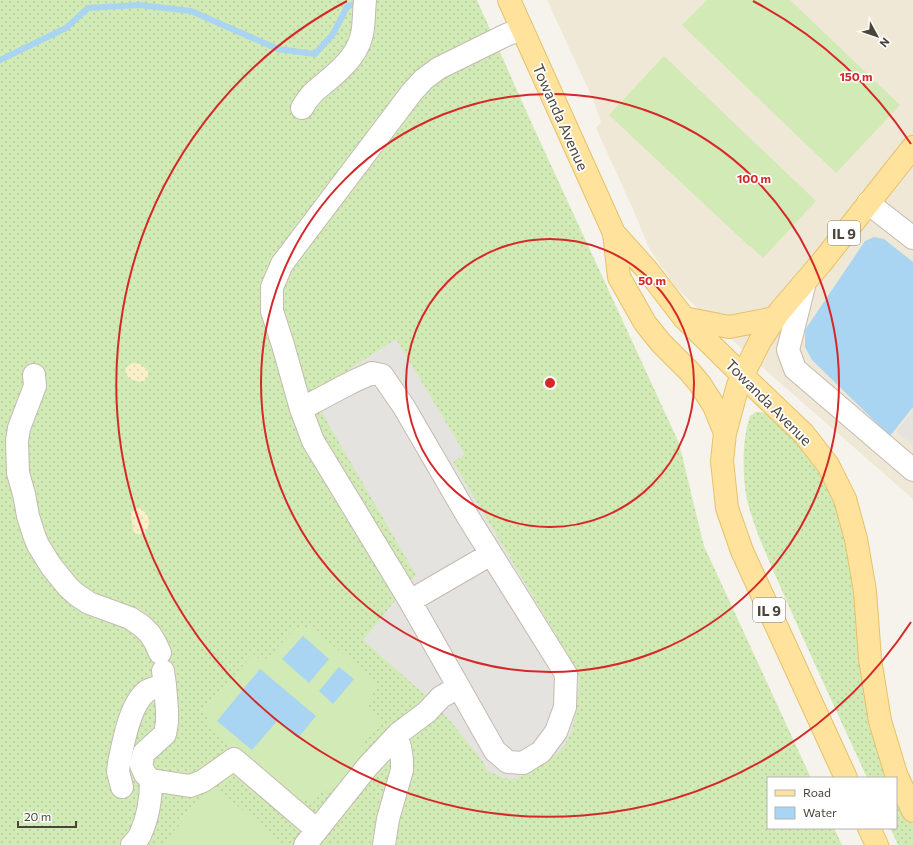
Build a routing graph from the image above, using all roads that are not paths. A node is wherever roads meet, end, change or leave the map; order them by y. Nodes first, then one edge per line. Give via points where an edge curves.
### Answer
1 (509, 0) edge
2 (364, 6) edge
3 (522, 29) junction
4 (302, 108) dead end
5 (913, 147) edge
6 (868, 203) junction
7 (614, 233) junction
8 (913, 238) edge
9 (805, 282) junction
10 (684, 318) junction
11 (775, 318) junction
12 (34, 375) dead end
13 (742, 375) junction
14 (301, 409) junction
15 (725, 433) junction
16 (913, 470) edge
17 (491, 554) junction
18 (410, 601) junction
19 (165, 685) junction
20 (459, 687) junction
21 (396, 736) junction
22 (846, 777) edge
23 (151, 780) junction
24 (122, 787) dead end
25 (913, 810) edge
26 (869, 829) edge
27 (311, 837) edge
28 (132, 845) edge
29 (384, 845) edge
30 (877, 845) edge

1 - 3 main road, Towanda Avenue
2 - 4 lane via 363,29 356,51 306,99
3 - 7 main road, Towanda Avenue
3 - 14 lane via 439,68 424,79 282,264 272,287 272,311
5 - 6 main road, IL 9
6 - 8 lane
6 - 9 main road, IL 9
7 - 10 main road, Towanda Avenue via 648,271
7 - 15 main road, Towanda Avenue via 619,277 645,323 705,391
9 - 11 main road, IL 9
9 - 16 lane via 788,350 795,369
10 - 11 main road via 729,327
10 - 13 main road, Towanda Avenue
11 - 13 main road, IL 9
12 - 19 lane via 35,386 19,428 17,441 18,473 38,545 51,566 77,596 130,618 150,634 160,653
13 - 15 main road, IL 9
13 - 25 main road, Towanda Avenue via 804,434 828,465 845,499 856,539 865,591 870,659 880,721 896,774
14 - 17 lane via 372,373 382,375 404,407
14 - 18 lane via 314,441
15 - 22 main road, Towanda Avenue / IL 9 via 722,461 727,508 742,551
17 - 18 lane
17 - 20 lane via 566,674 565,707 556,732 541,752 523,763 508,762 495,751
18 - 20 lane
19 - 23 lane via 168,710 165,734 144,753 141,765
19 - 24 lane via 148,691 132,714 118,763
20 - 21 lane via 441,697 427,712
21 - 27 lane via 368,766
21 - 29 lane via 400,747 402,770 388,819
23 - 27 lane via 190,786 203,781 234,760
23 - 28 lane via 151,798 145,820 140,836
26 - 30 main road

